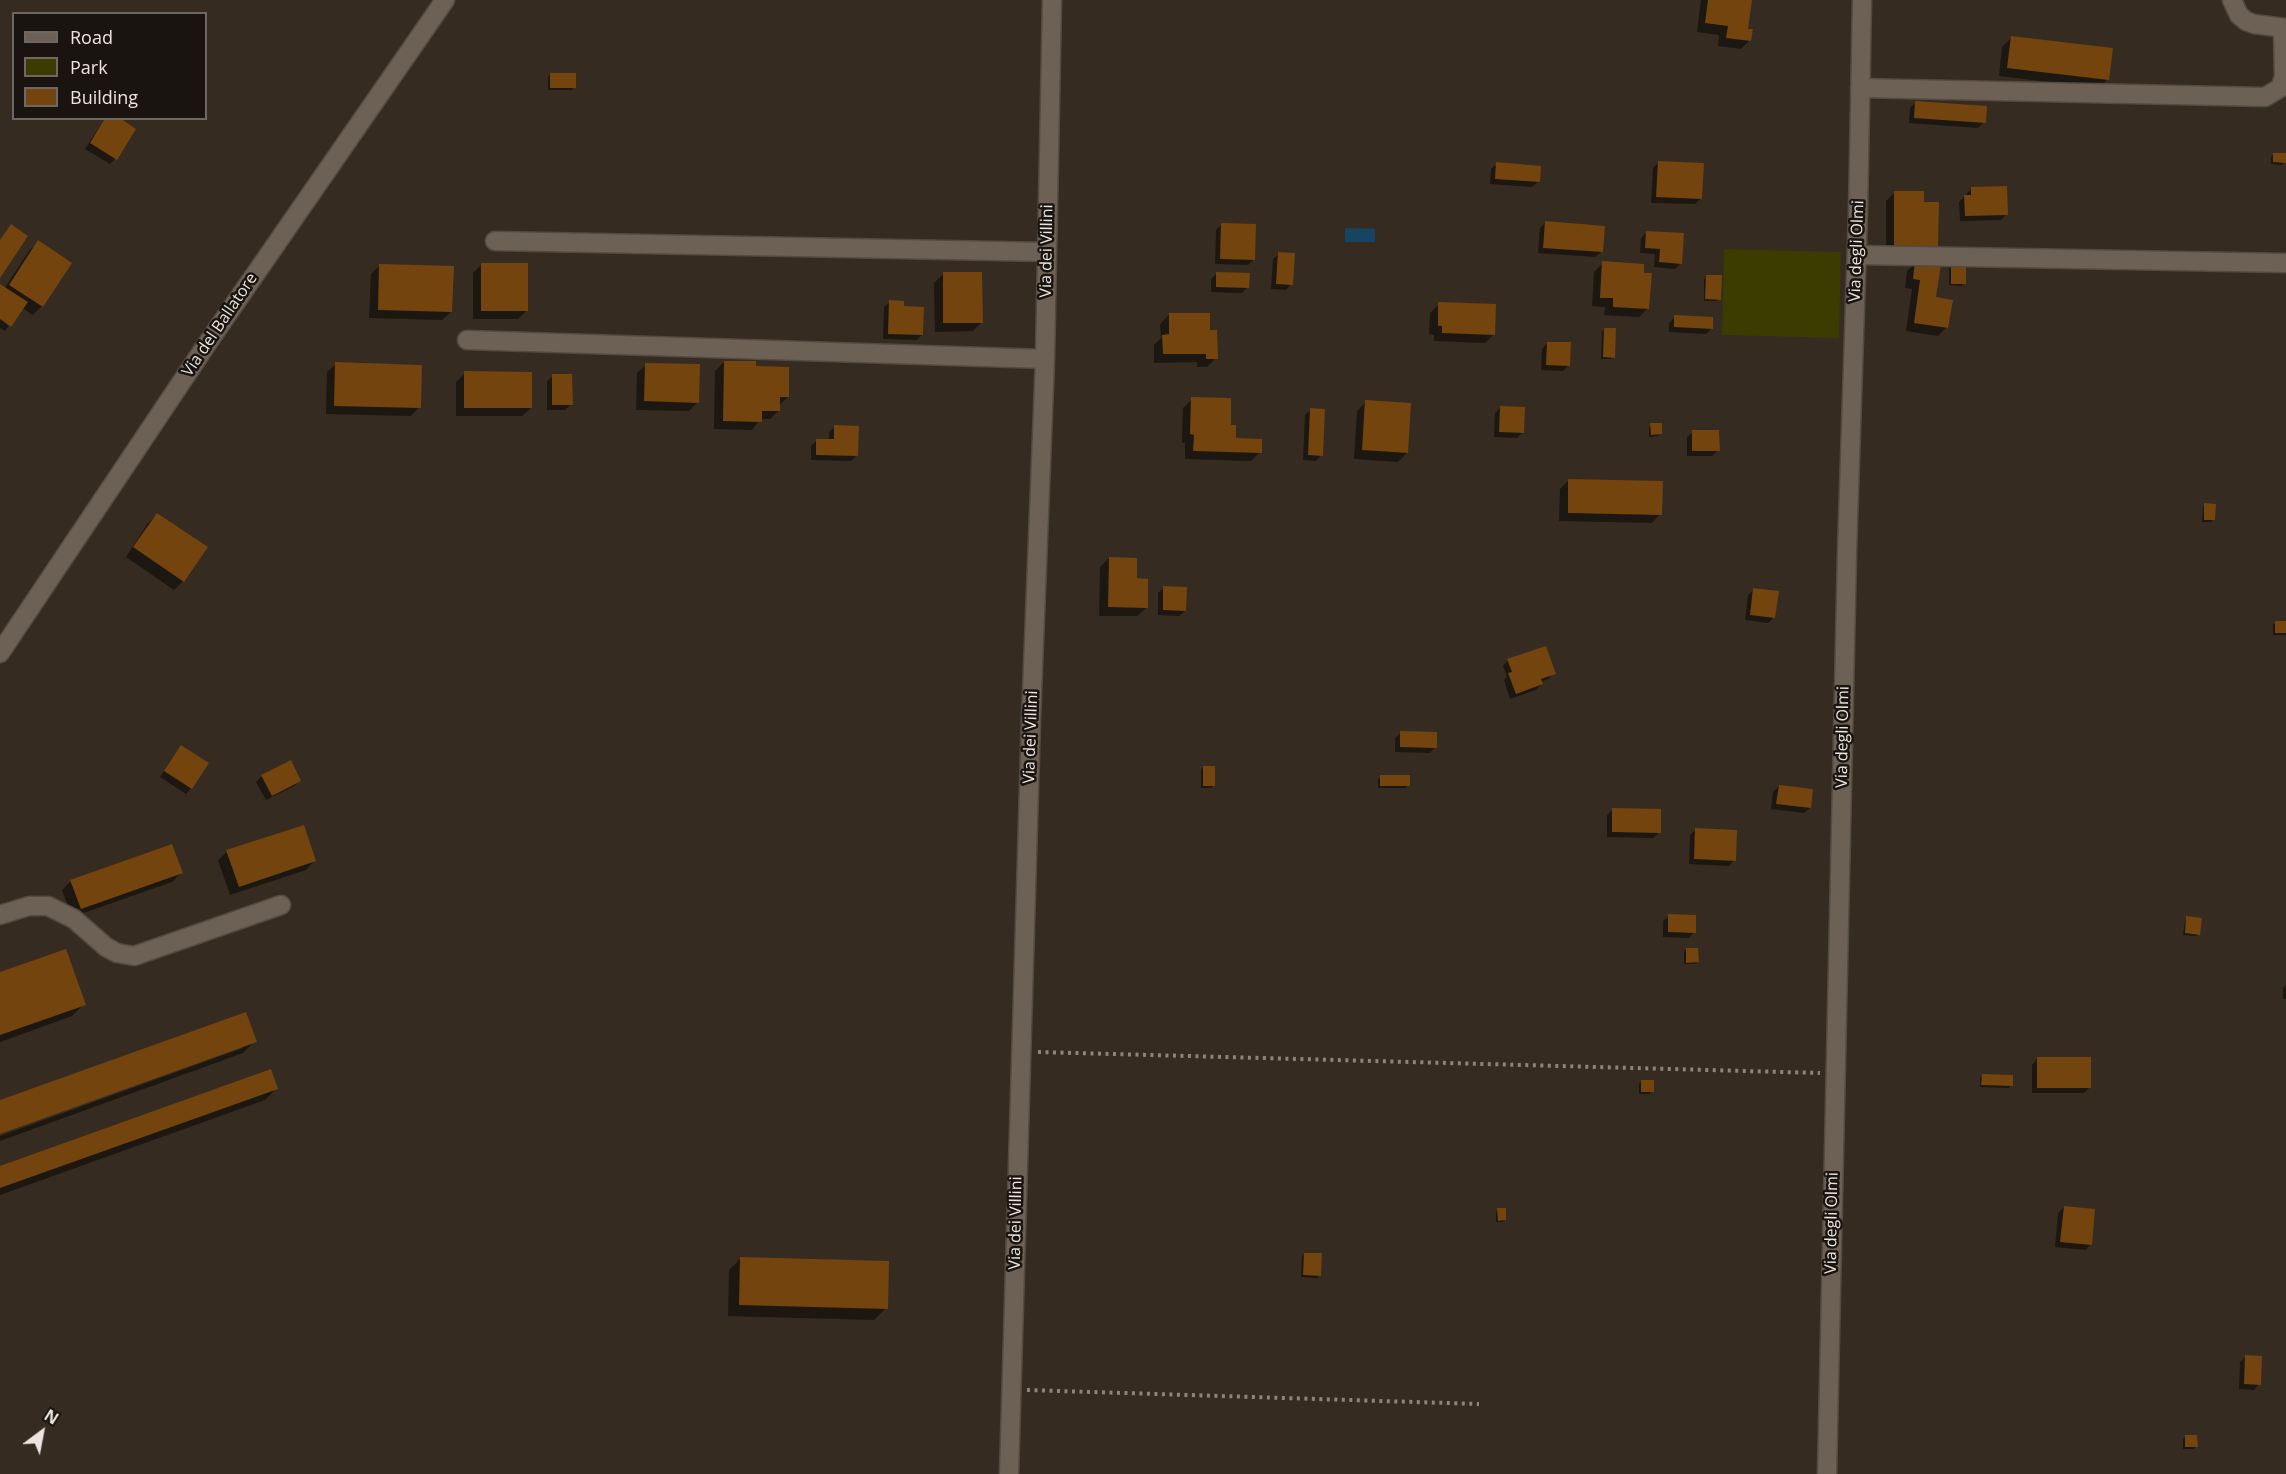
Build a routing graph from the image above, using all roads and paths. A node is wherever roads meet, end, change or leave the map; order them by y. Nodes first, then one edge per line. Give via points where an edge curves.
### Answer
1 (445, 0) edge
2 (1052, 0) edge
3 (1862, 0) edge
4 (2232, 0) edge
5 (2285, 28) edge
6 (1860, 88) junction
7 (495, 240) dead end
8 (1046, 252) junction
9 (1857, 255) junction
10 (2286, 263) edge
11 (467, 340) dead end
12 (1046, 359) junction
13 (0, 653) edge
14 (281, 905) dead end
15 (0, 915) edge
16 (1021, 1051) junction
17 (1835, 1073) junction
18 (1012, 1389) junction
19 (1479, 1404) dead end
20 (1010, 1474) edge
21 (1827, 1474) edge

1 - 13 street, Via del Ballatore
2 - 8 street, Via dei Villini
3 - 6 street, Via degli Olmi
4 - 5 street via 2246,21
5 - 6 street via 2284,77 2280,88 2265,97
6 - 9 street, Via degli Olmi
7 - 8 street
8 - 12 street, Via dei Villini
9 - 10 street
9 - 17 street, Via degli Olmi
11 - 12 street
12 - 16 street, Via dei Villini
14 - 15 street via 134,956 106,947 74,919 48,906 29,906
16 - 17 path
16 - 18 street, Via dei Villini
17 - 21 street, Via degli Olmi
18 - 19 path
18 - 20 street, Via dei Villini

